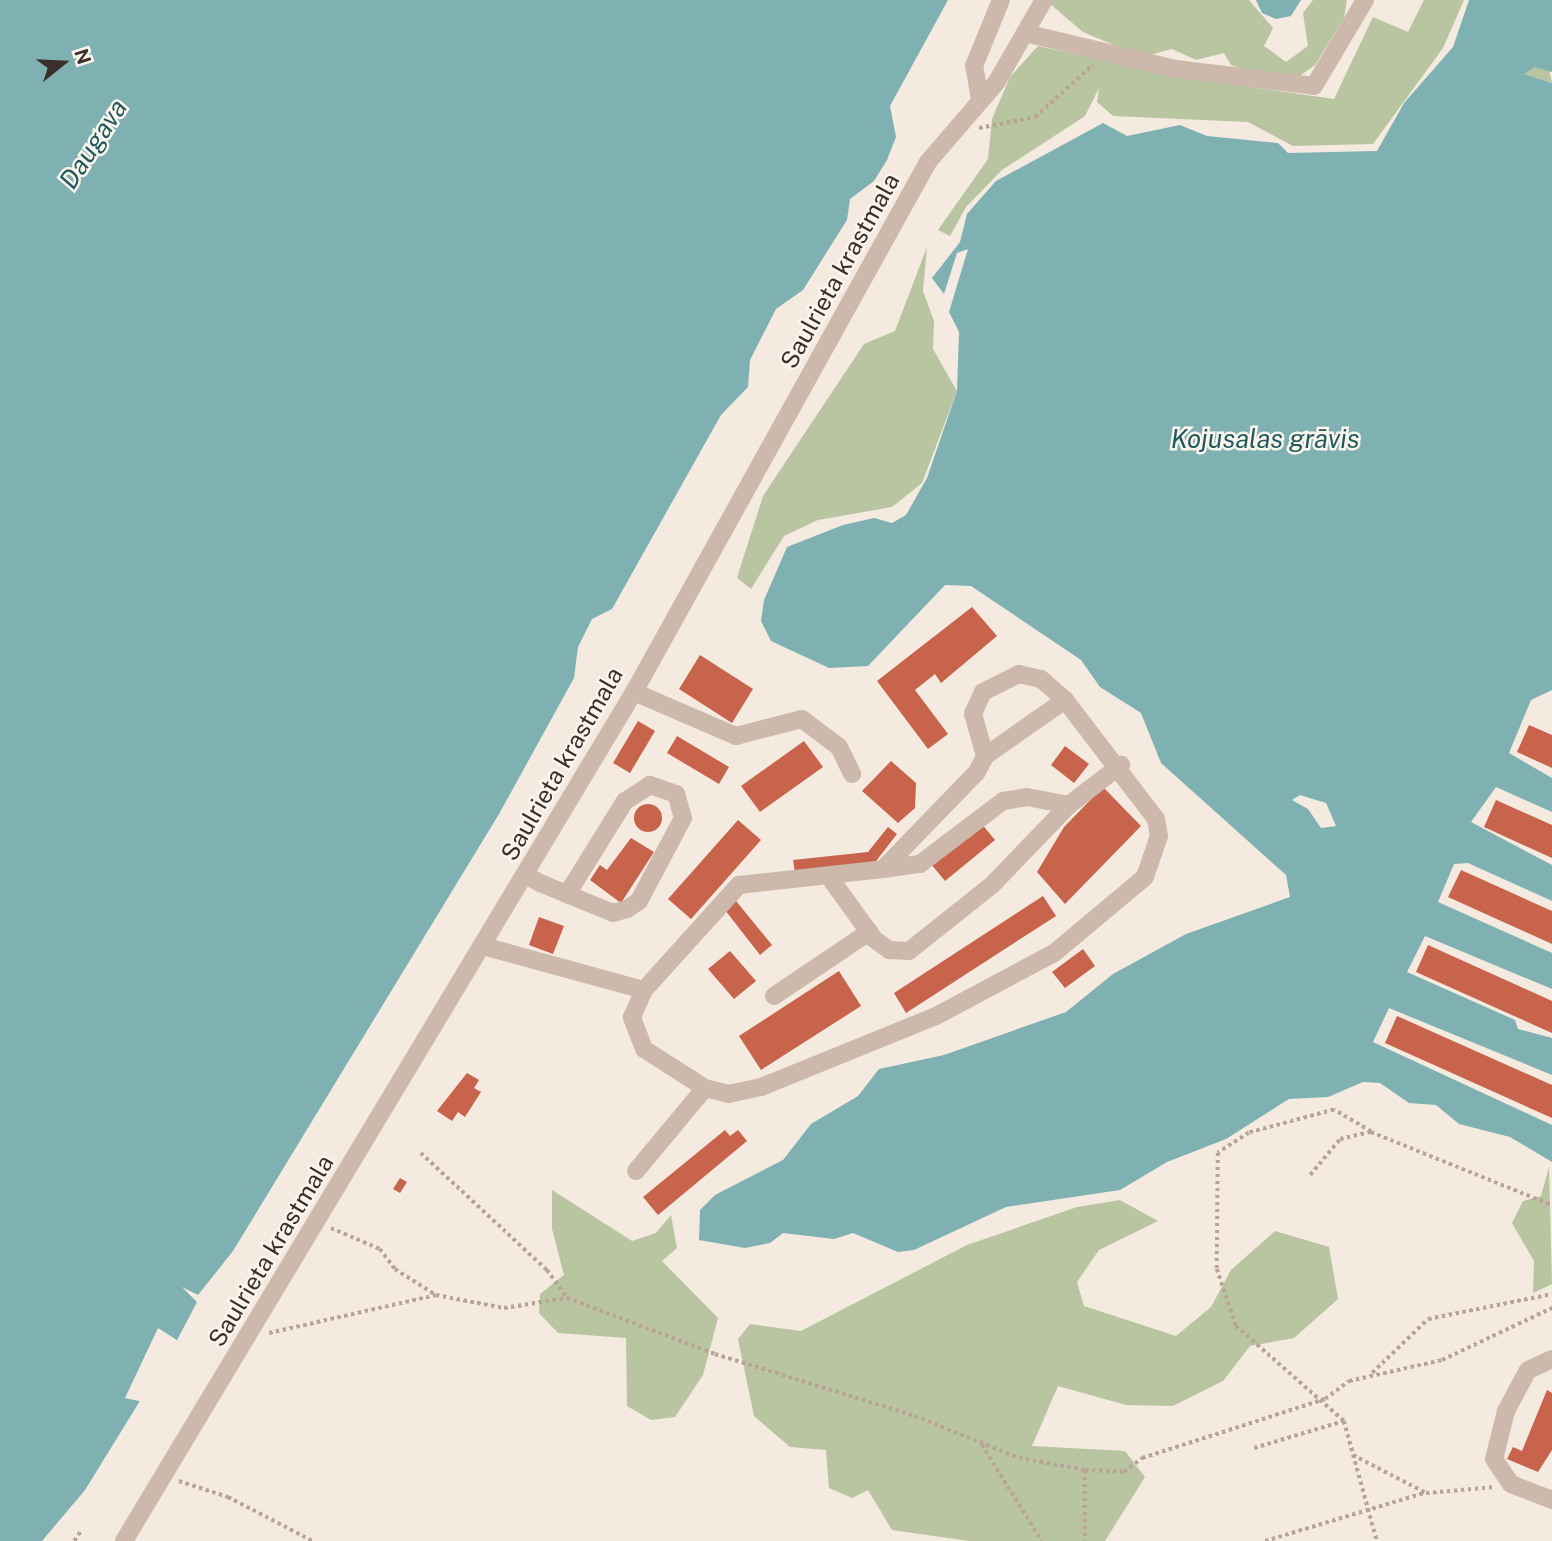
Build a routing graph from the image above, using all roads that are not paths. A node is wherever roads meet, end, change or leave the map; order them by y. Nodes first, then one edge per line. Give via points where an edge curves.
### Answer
1 (1001, 0) edge
2 (1044, 0) edge
3 (1365, 0) edge
4 (1025, 33) junction
5 (980, 100) junction
6 (634, 692) junction
7 (1065, 700) junction
8 (985, 756) junction
9 (1121, 765) junction
10 (852, 774) dead end
11 (1069, 805) junction
12 (883, 869) junction
13 (526, 875) junction
14 (830, 878) junction
15 (567, 894) junction
16 (869, 932) junction
17 (483, 946) junction
18 (644, 990) junction
19 (775, 996) dead end
20 (705, 1088) junction
21 (636, 1171) dead end
22 (1552, 1359) edge
23 (1552, 1500) edge
24 (124, 1541) edge

1 - 5 street via 974,66
2 - 4 street, Saulrieta krastmala
3 - 4 street via 1314,86 1176,69
4 - 5 street, Saulrieta krastmala
5 - 6 street, Saulrieta krastmala via 928,162
6 - 10 street via 736,736 802,719 839,747
6 - 13 street, Saulrieta krastmala
7 - 8 street
7 - 8 street via 1041,679 1019,674 983,691 973,714
7 - 9 street
8 - 12 street via 961,791
9 - 11 street
9 - 20 street via 1156,819 1159,836 1144,877 1054,953 936,1016 761,1087 729,1094
11 - 12 street via 1027,797 1003,801 920,864
11 - 16 street via 992,885 909,951 889,950
12 - 14 street
13 - 15 street
13 - 17 street, Saulrieta krastmala
14 - 16 street
14 - 18 street via 739,885
15 - 15 street via 625,802 650,785 676,794 683,818 639,901 613,913
16 - 19 street
17 - 18 street
17 - 24 street, Saulrieta krastmala
18 - 20 street via 634,1034 644,1049
20 - 21 street
22 - 23 street via 1528,1370 1506,1411 1494,1459 1511,1484

